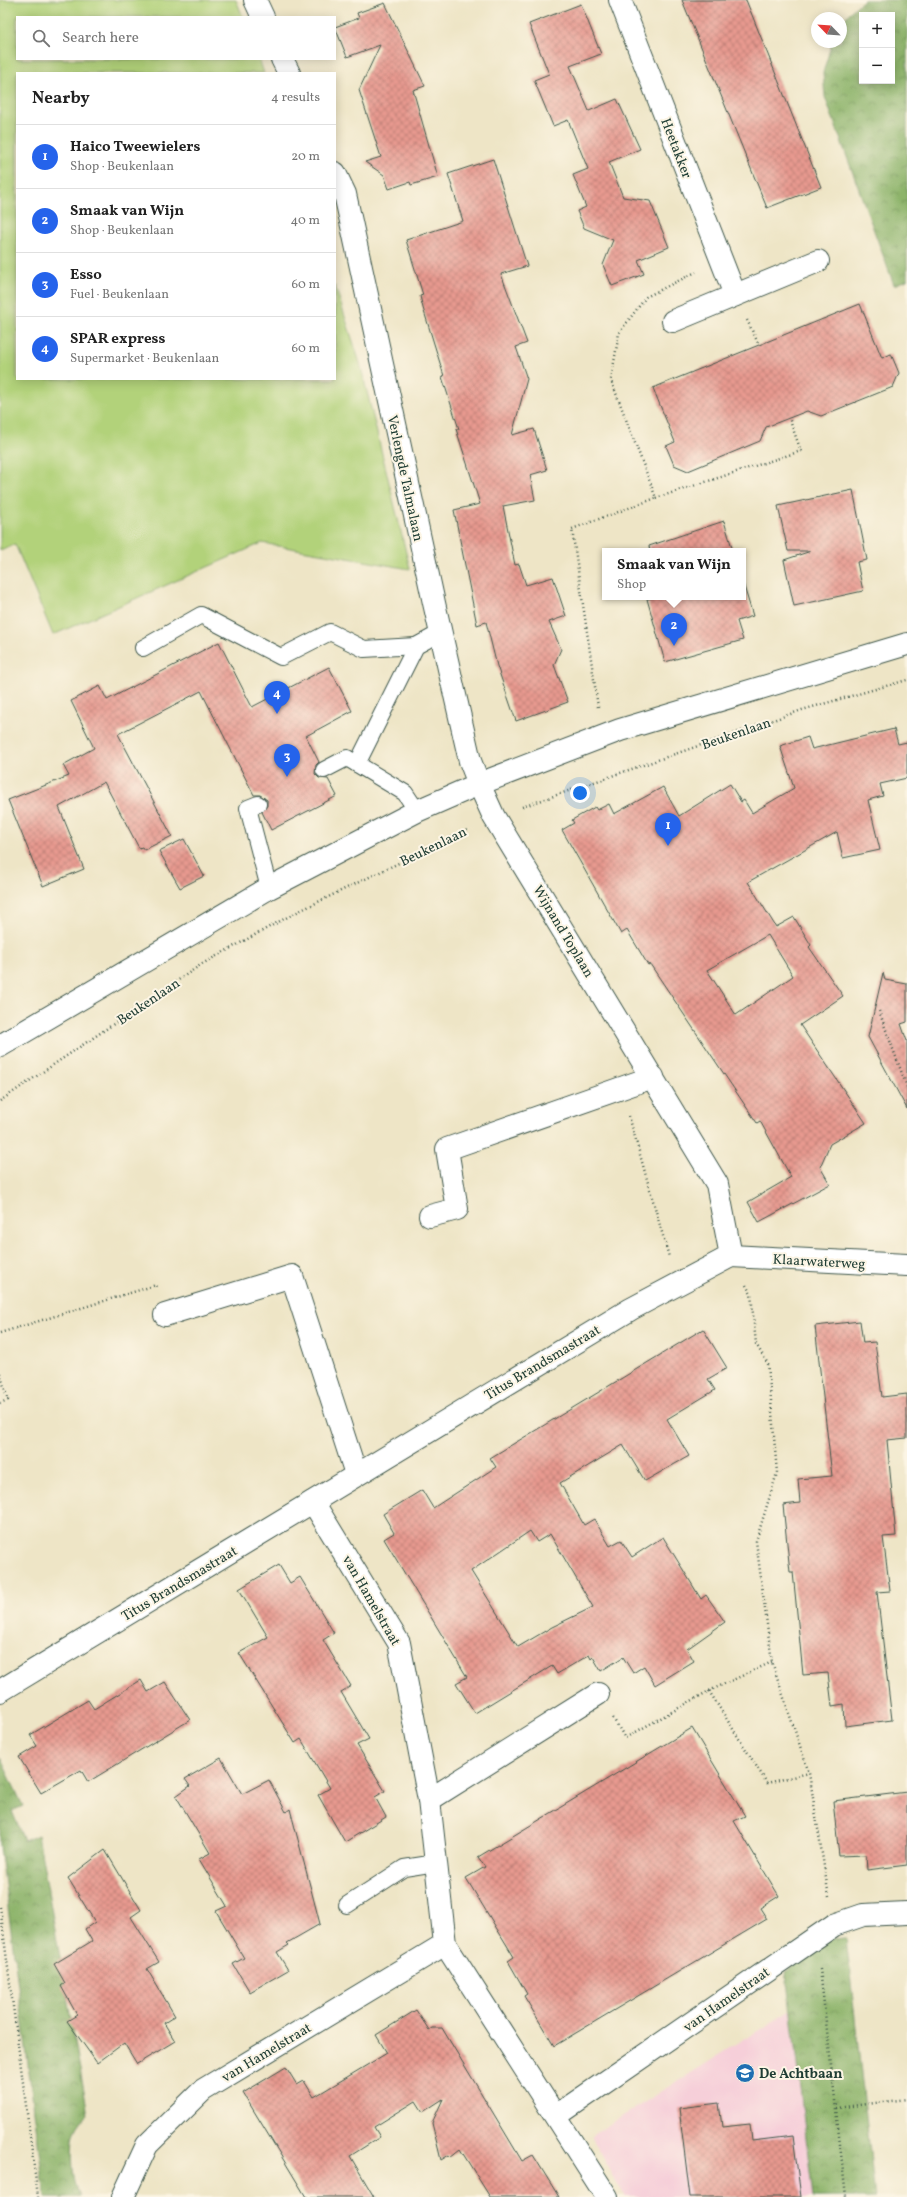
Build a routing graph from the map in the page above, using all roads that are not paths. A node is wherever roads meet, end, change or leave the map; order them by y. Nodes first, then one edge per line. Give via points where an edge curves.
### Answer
1 (255, 0) edge
2 (620, 0) edge
3 (262, 16) edge
4 (282, 60) edge
5 (288, 72) edge
6 (336, 175) edge
7 (818, 261) dead end
8 (735, 295) junction
9 (673, 321) dead end
10 (440, 633) junction
11 (907, 644) edge
12 (416, 646) junction
13 (143, 648) dead end
14 (357, 764) junction
15 (324, 770) dead end
16 (478, 784) junction
17 (258, 804) dead end
18 (417, 811) junction
19 (269, 888) junction
20 (0, 1046) edge
21 (653, 1077) junction
22 (430, 1216) dead end
23 (731, 1256) junction
24 (907, 1265) edge
25 (165, 1315) road end
26 (356, 1474) junction
27 (314, 1502) junction
28 (0, 1691) edge
29 (598, 1694) road end
30 (429, 1800) junction
31 (436, 1863) junction
32 (347, 1905) dead end
33 (907, 1913) edge
34 (446, 1944) junction
35 (556, 2116) junction
36 (123, 2197) edge
37 (607, 2197) edge

1 - 3 street
2 - 8 street, Heetakker
4 - 5 street
6 - 10 street, Verlengde Talmalaan via 345,194
7 - 8 street
8 - 9 street
10 - 12 lane
10 - 16 street, Verlengde Talmalaan
11 - 16 street via 620,730
12 - 13 lane via 364,649 330,632 281,657 200,615
12 - 14 lane
14 - 15 lane via 347,758
14 - 18 lane via 405,793
16 - 18 street
16 - 21 street, Wijnand Toplaan via 494,817
17 - 19 lane via 248,808
18 - 19 street
19 - 20 street
21 - 22 street via 447,1149 457,1209
21 - 23 street, Wijnand Toplaan via 717,1184
23 - 24 street, Klaarwaterweg
23 - 26 street, Titus Brandsmastraat via 631,1308
25 - 26 street via 292,1276
26 - 27 street, Titus Brandsmastraat
27 - 28 street, Titus Brandsmastraat
27 - 30 street, van Hamelstraat via 399,1643
29 - 30 street
30 - 31 street, van Hamelstraat
31 - 32 lane via 404,1868
31 - 34 street, van Hamelstraat
33 - 35 street, van Hamelstraat via 863,1915 834,1925
34 - 35 street, van Hamelstraat
34 - 36 street, van Hamelstraat via 203,2090 147,2145
35 - 37 street, van Hamelstraat

